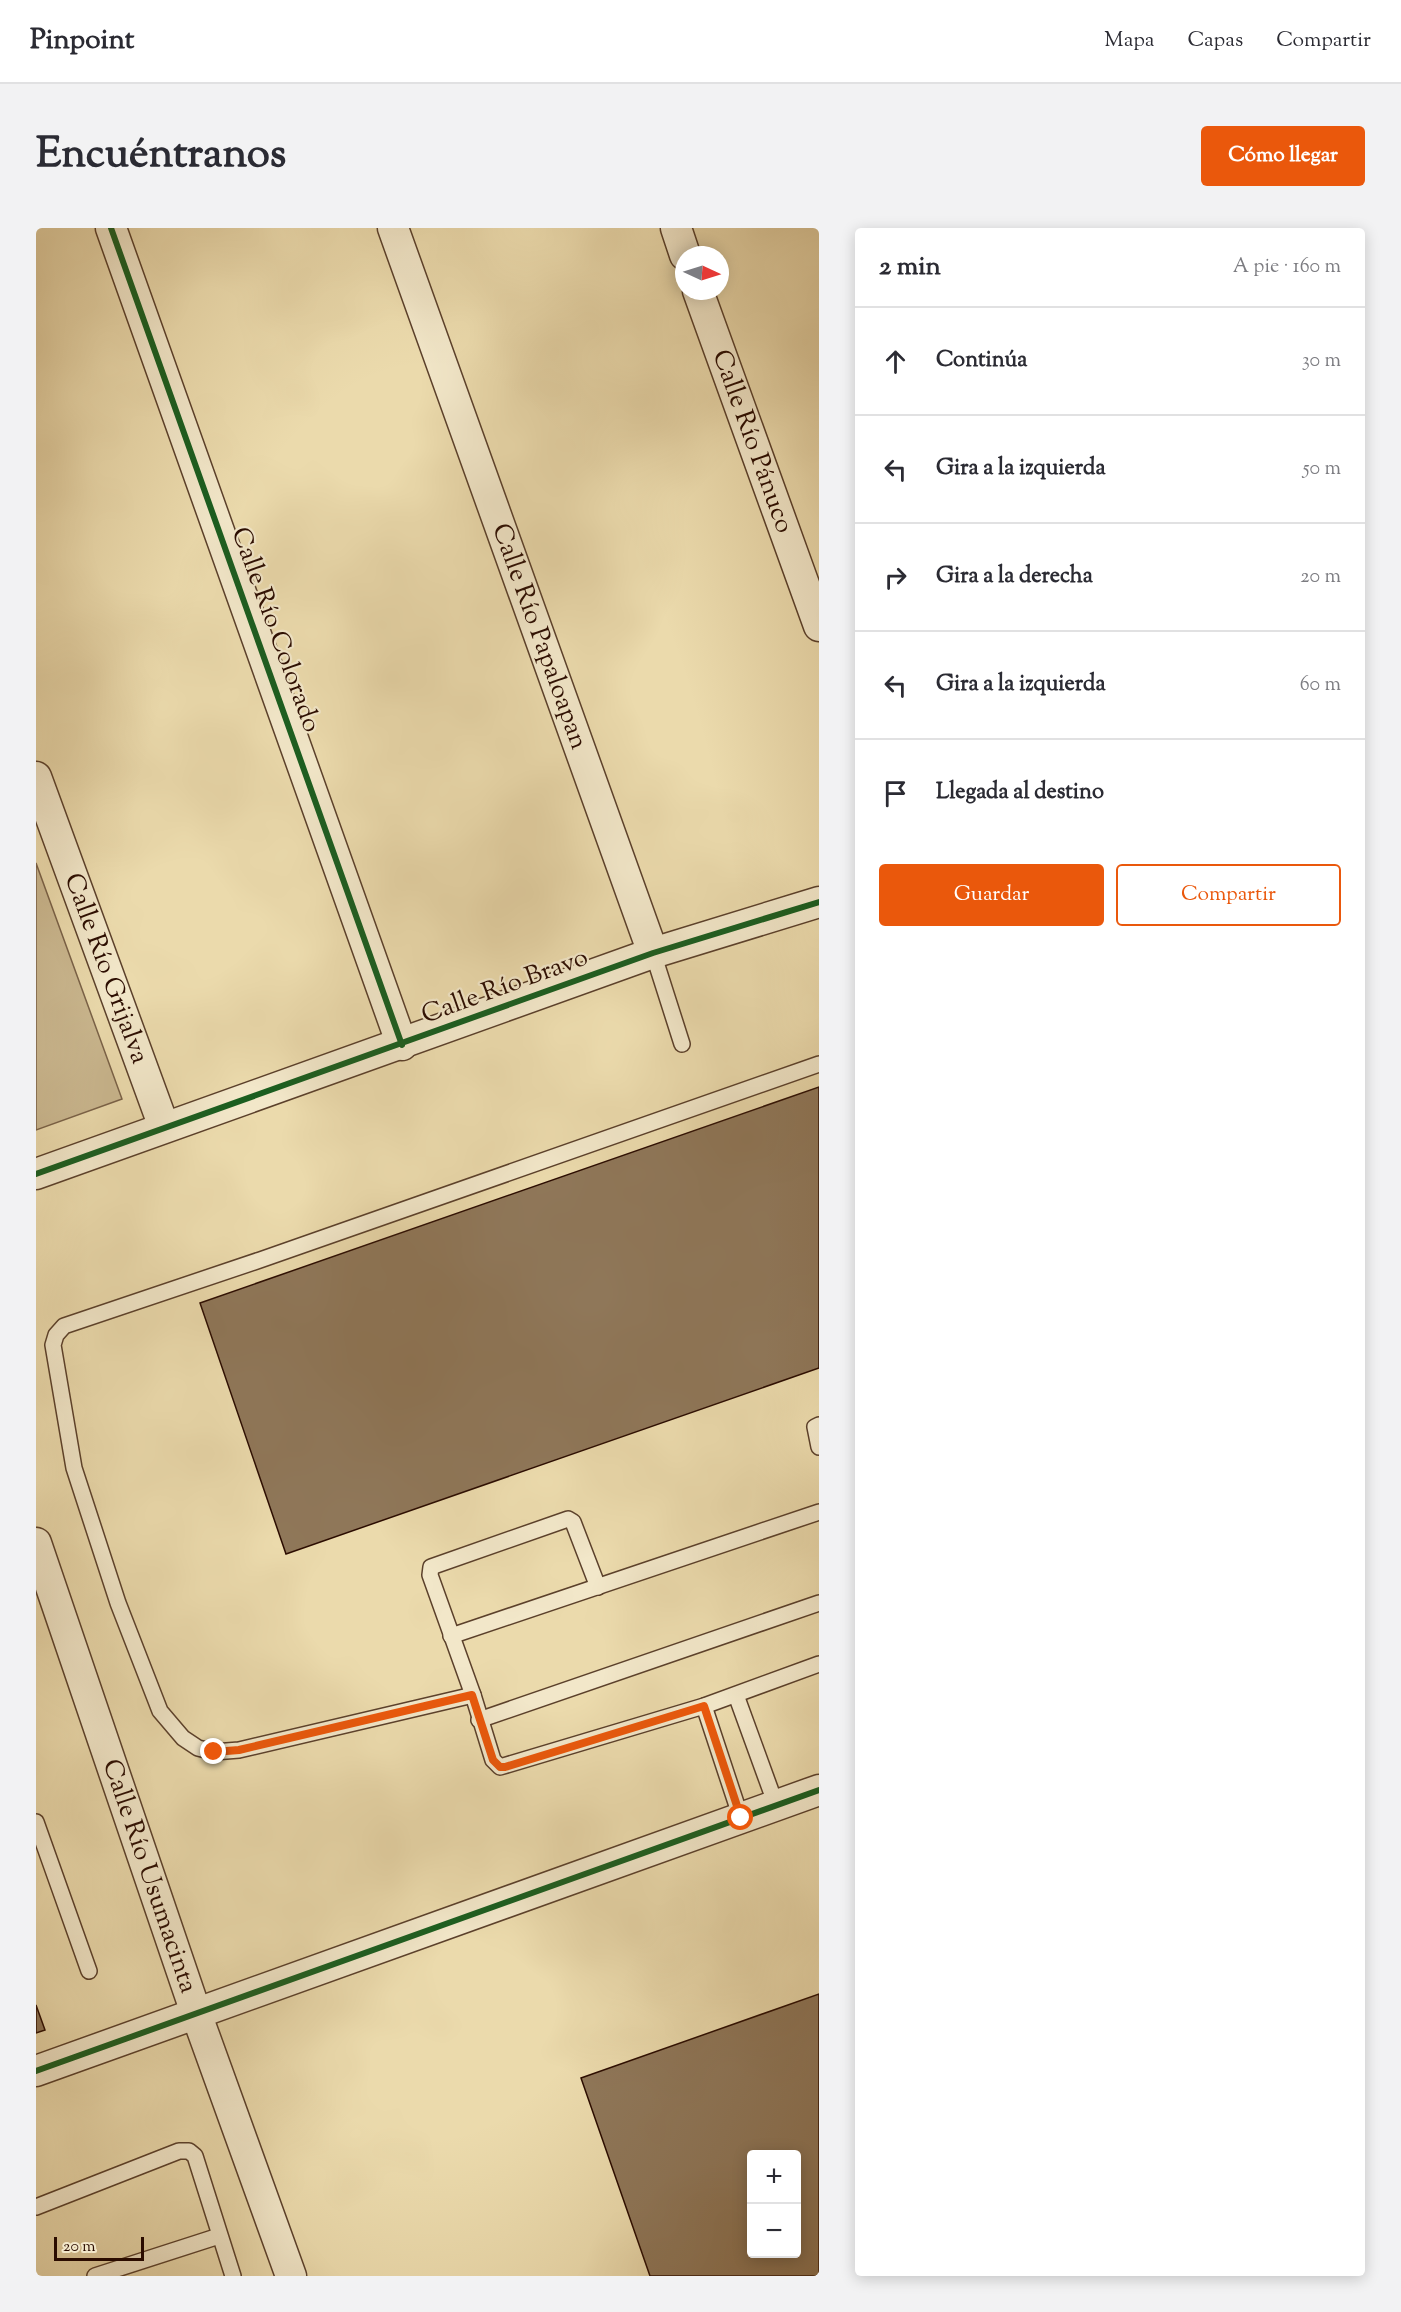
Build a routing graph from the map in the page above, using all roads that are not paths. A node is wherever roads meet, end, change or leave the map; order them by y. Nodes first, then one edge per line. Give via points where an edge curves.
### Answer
1 (111, 228) edge
2 (393, 228) edge
3 (676, 228) edge
4 (682, 246) edge
5 (701, 300) edge
6 (819, 626) edge
7 (36, 777) edge
8 (819, 902) edge
9 (653, 954) junction
10 (682, 1044) dead end
11 (402, 1045) junction
12 (819, 1064) edge
13 (164, 1127) junction
14 (36, 1174) edge
15 (819, 1425) edge
16 (819, 1447) edge
17 (819, 1512) edge
18 (36, 1543) edge
19 (598, 1587) junction
20 (819, 1604) edge
21 (451, 1636) junction
22 (819, 1664) edge
23 (472, 1695) junction
24 (736, 1695) junction
25 (704, 1706) junction
26 (479, 1720) junction
27 (819, 1790) edge
28 (776, 1805) junction
29 (741, 1818) junction
30 (36, 1822) edge
31 (89, 1971) dead end
32 (196, 2013) junction
33 (36, 2071) edge
34 (36, 2206) edge
35 (219, 2236) junction
36 (95, 2276) edge
37 (233, 2276) edge
38 (291, 2276) edge

1 - 11 street, Calle Río Colorado
2 - 9 street, Calle Río Papaloapan
3 - 4 street
5 - 6 street, Calle Río Pánuco
7 - 13 street, Calle Río Grijalva
8 - 9 street, Calle Río Bravo
9 - 10 lane, Calle Río Papaloapan
9 - 11 street, Calle Río Bravo
11 - 13 street, Calle Río Bravo
12 - 23 lane via 64,1326 56,1335 53,1345 74,1468 118,1603 160,1711 183,1738 214,1752 239,1750
13 - 14 street, Calle Río Bravo
15 - 16 lane via 814,1431
17 - 19 lane
18 - 32 street, Calle Río Usumacinta
19 - 21 lane
19 - 21 lane via 573,1522 568,1519 431,1568
20 - 26 lane
21 - 23 lane
22 - 24 lane
23 - 26 lane
24 - 25 lane
24 - 28 lane
25 - 26 lane via 505,1767 493,1760
25 - 29 lane
27 - 28 street
28 - 29 street
29 - 32 street
30 - 31 lane
32 - 33 street
32 - 38 street, Calle Río Usumacinta
34 - 35 lane via 186,2151 195,2156
35 - 36 lane
35 - 37 lane

